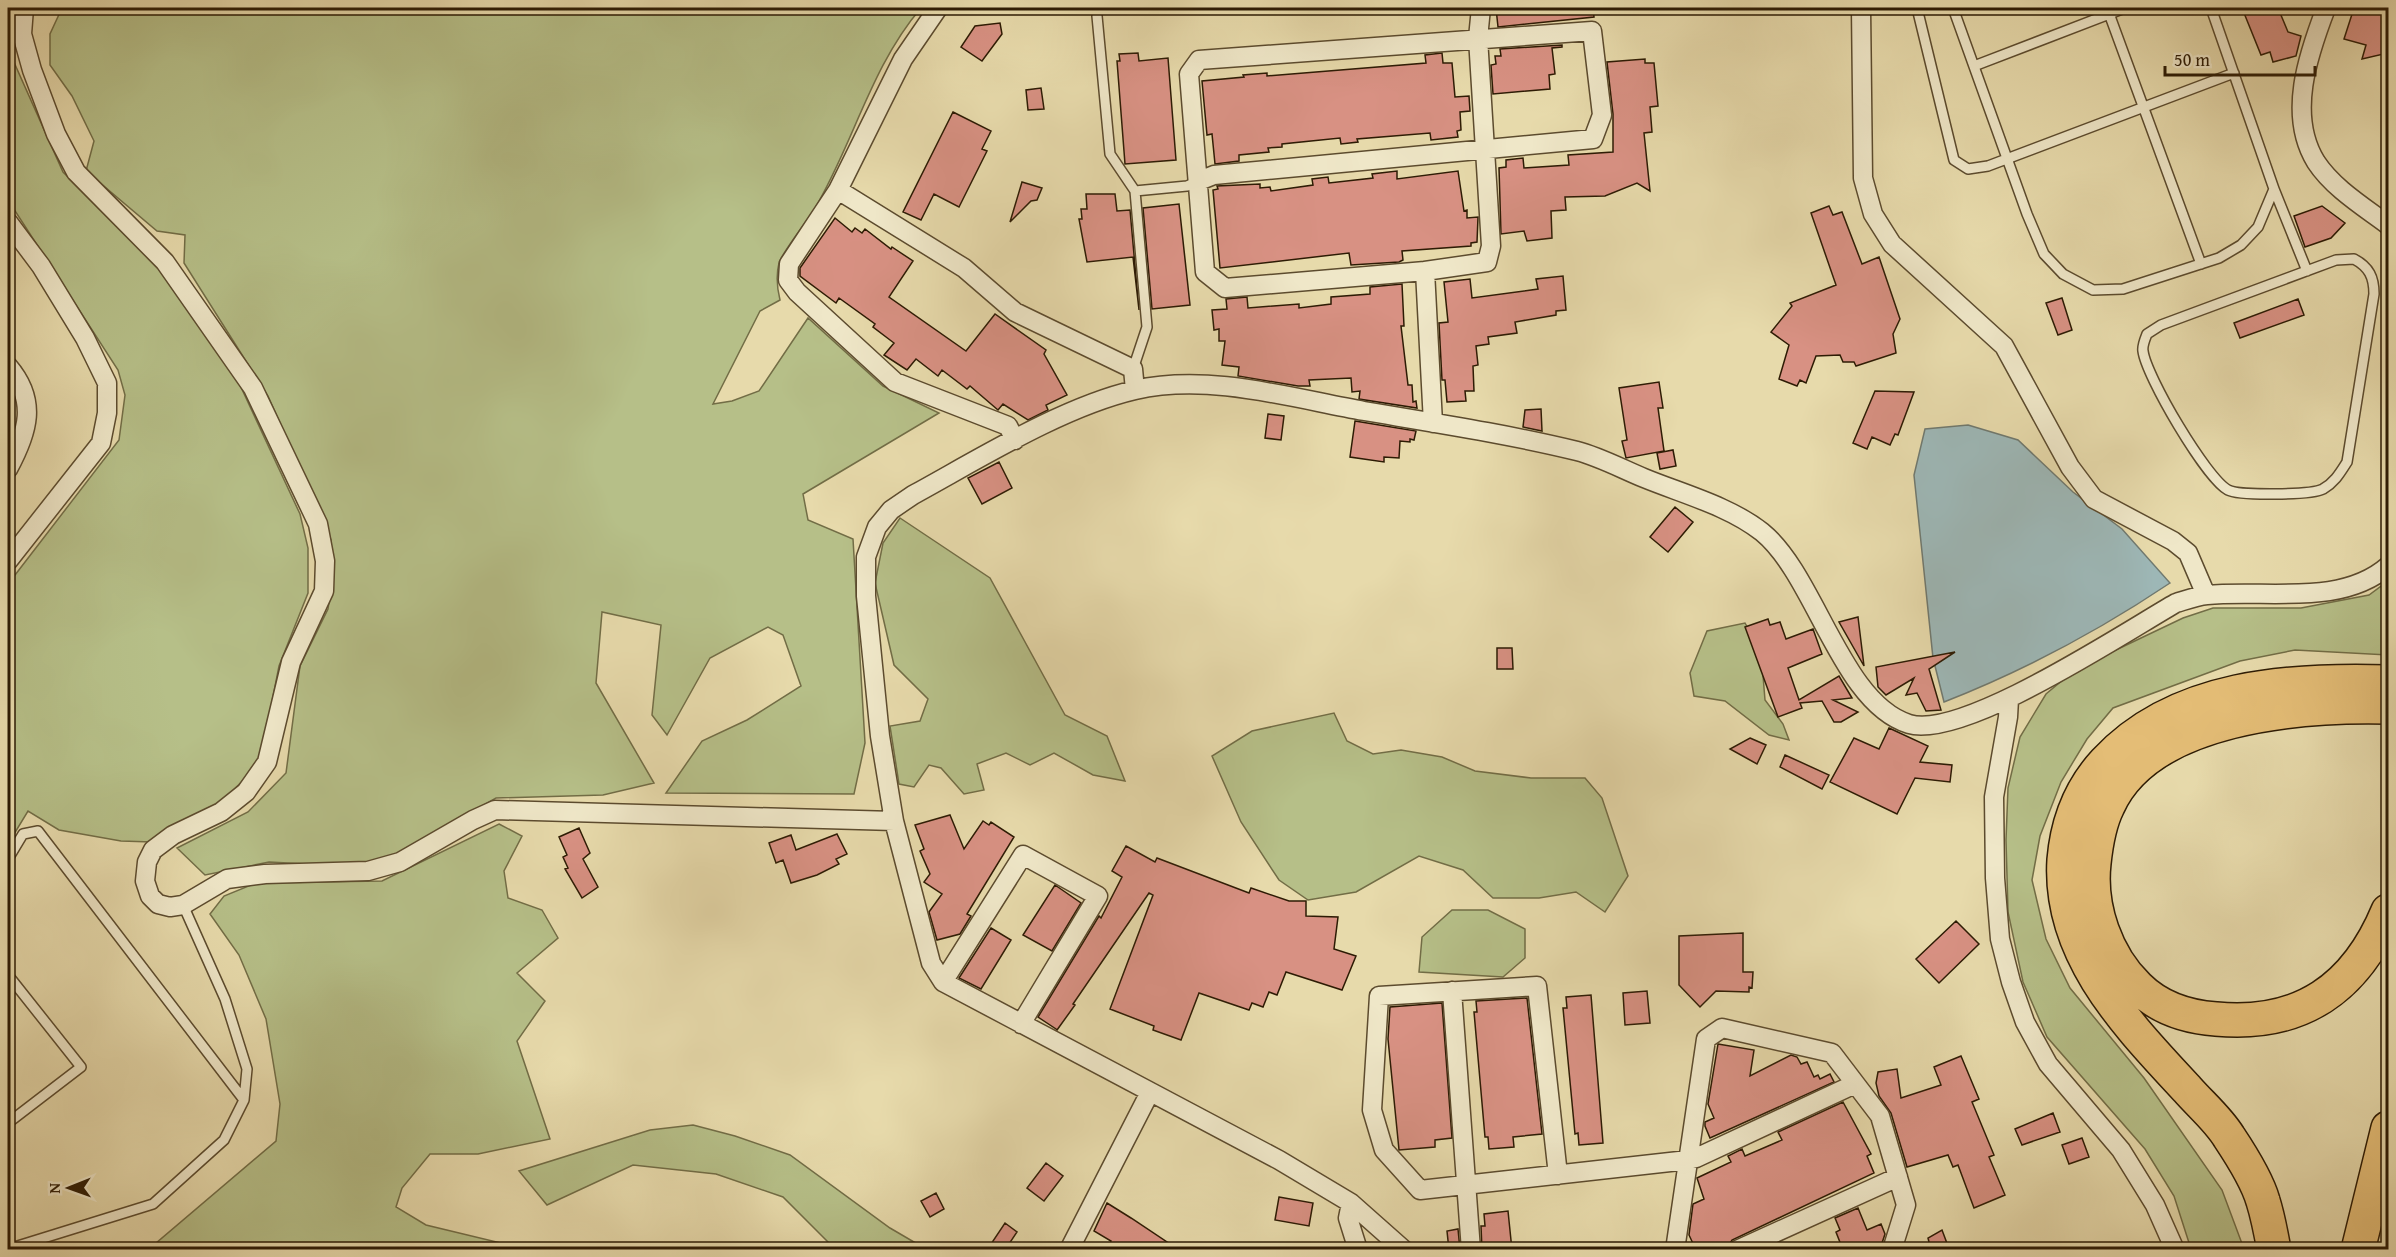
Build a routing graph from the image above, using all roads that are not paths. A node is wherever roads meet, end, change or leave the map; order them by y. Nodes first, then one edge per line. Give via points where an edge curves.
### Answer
1 (24, 8) edge
2 (938, 8) edge
3 (1481, 8) edge
4 (1861, 8) edge
5 (1917, 8) edge
6 (1953, 8) edge
7 (2125, 8) edge
8 (2211, 8) edge
9 (2326, 8) edge
10 (2108, 11) edge
11 (1097, 16) dead end
12 (1478, 38) junction
13 (1974, 66) junction
14 (2234, 73) junction
15 (2144, 108) junction
16 (1483, 150) junction
17 (2007, 158) junction
18 (1199, 181) junction
19 (2274, 189) junction
20 (838, 190) junction
21 (1135, 191) junction
22 (8, 222) edge
23 (2388, 225) edge
24 (2201, 264) junction
25 (2307, 271) junction
26 (1425, 272) junction
27 (8, 366) edge
28 (1133, 369) junction
29 (1135, 390) junction
30 (1433, 423) junction
31 (1015, 440) junction
32 (8, 469) edge
33 (8, 561) edge
34 (2388, 566) edge
35 (2206, 595) junction
36 (2388, 682) edge
37 (2009, 699) junction
38 (2388, 707) edge
39 (894, 821) junction
40 (8, 859) edge
41 (183, 905) junction
42 (2388, 911) edge
43 (8, 975) edge
44 (943, 982) junction
45 (1452, 991) junction
46 (1021, 1024) junction
47 (1855, 1084) junction
48 (1149, 1094) junction
49 (244, 1100) junction
50 (8, 1123) edge
51 (2388, 1128) edge
52 (1688, 1160) junction
53 (1558, 1175) junction
54 (1898, 1177) junction
55 (1466, 1185) junction
56 (1351, 1203) junction
57 (8, 1249) edge
58 (1069, 1250) edge
59 (1080, 1250) edge
60 (1084, 1250) edge
61 (1358, 1250) edge
62 (1404, 1250) edge
63 (1471, 1250) edge
64 (1675, 1250) edge
65 (1737, 1250) edge
66 (1892, 1250) edge
67 (2175, 1250) edge
68 (2274, 1250) edge
69 (2358, 1250) edge

1 - 41 street via 22,34 32,70 56,134 76,172 165,261 253,388 318,524 325,561 324,591 291,662 267,762 246,792 221,812 173,835 153,850 147,862 145,881 150,896 158,904
2 - 20 street via 903,59
3 - 12 street
4 - 35 street via 1863,178 1873,214 1892,244 2004,346 2070,467 2094,498 2188,553
5 - 17 lane via 1954,160 1968,169
6 - 13 lane
7 - 10 lane
8 - 14 lane
9 - 23 street via 2300,106 2307,143 2317,163 2331,178
10 - 13 lane
10 - 15 lane
11 - 21 lane via 1110,154
12 - 16 street
12 - 16 street via 1592,31 1602,115 1593,139
12 - 18 street via 1199,60 1190,74
13 - 17 lane
14 - 15 lane
14 - 19 lane
15 - 17 lane
15 - 24 lane
16 - 18 street via 1214,175
16 - 26 street via 1491,246 1487,262
17 - 24 lane via 2044,254 2063,274 2093,290 2123,289
18 - 21 lane via 1187,186
18 - 26 street via 1205,272 1225,288
19 - 24 lane via 2258,227 2226,254
19 - 25 lane
20 - 28 street via 964,268 1015,312
20 - 31 street via 789,264 788,280 896,382 1008,426
21 - 28 lane via 1147,327
22 - 33 street via 41,266 84,338 107,383 107,413 101,443
25 - 25 lane via 2336,260 2355,259 2366,266 2374,280 2347,462 2337,478 2321,490 2229,491 2194,451 2149,370 2142,349 2147,334 2161,325
26 - 30 street
27 - 32 street via 25,395 28,419
28 - 29 street
29 - 30 street via 1225,386
29 - 31 street
30 - 37 street via 1581,452 1737,516 1763,533 1782,553 1858,682 1885,712 1911,725 1956,719
31 - 39 street via 891,510 877,527 866,557 866,596 880,736
34 - 35 street via 2370,579 2335,589
35 - 37 street via 2176,603
36 - 68 highway via 2303,682 2244,690 2200,701 2161,718 2119,747 2091,777 2065,842 2063,877 2068,918 2088,963 2106,997 2228,1135 2262,1198
37 - 67 street via 1994,797 2000,939 2012,982 2025,1022 2048,1064 2121,1150 2155,1205
38 - 42 highway via 2342,706 2278,712 2185,737 2152,755 2129,776 2108,805 2097,839 2093,873 2094,902 2118,962 2138,988 2164,1006 2196,1018 2260,1020 2284,1016 2313,1004 2362,962
39 - 41 street via 495,810 400,862 368,871 227,879
39 - 44 street via 931,963
40 - 49 lane via 22,834 38,831
41 - 49 lane via 225,999 247,1069
43 - 50 lane via 81,1067
44 - 46 street
44 - 46 street via 1023,855 1098,896
45 - 53 street via 1537,986
45 - 55 street
45 - 55 street via 1379,996 1372,1110 1384,1150 1420,1190
46 - 48 street
47 - 52 street
47 - 52 street via 1832,1053 1722,1028 1706,1039
47 - 54 street via 1880,1116
48 - 56 street via 1279,1160
48 - 58 street
49 - 57 lane via 224,1140 153,1204
51 - 69 highway
52 - 53 street
52 - 64 street
53 - 55 street
54 - 65 street
54 - 66 street via 1906,1205
55 - 63 street
56 - 61 street via 1348,1218
56 - 62 street
59 - 60 street

